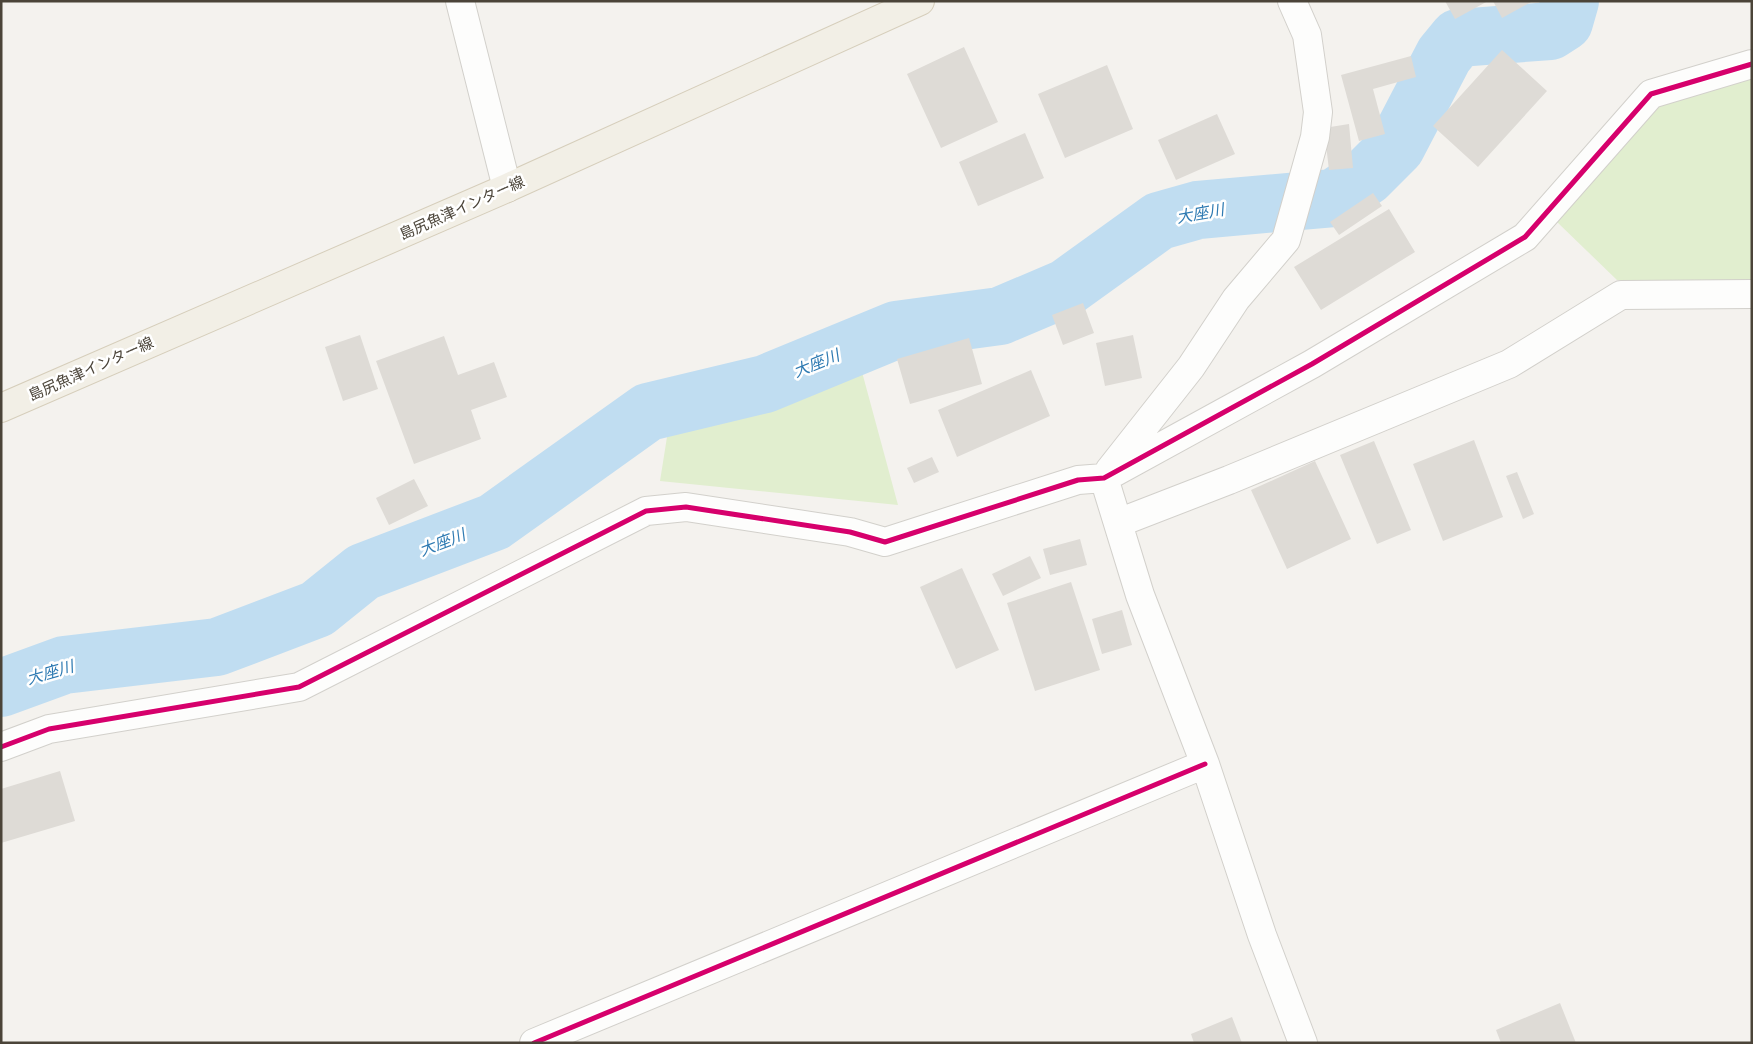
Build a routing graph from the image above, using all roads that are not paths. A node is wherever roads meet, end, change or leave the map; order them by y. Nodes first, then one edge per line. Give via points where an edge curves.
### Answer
1 (460, 1) edge
2 (920, 1) edge
3 (1292, 1) edge
4 (1752, 64) edge
5 (507, 188) junction
6 (1752, 294) edge
7 (1, 408) edge
8 (1104, 478) junction
9 (1118, 522) junction
10 (1, 747) edge
11 (1205, 764) junction
12 (534, 1043) edge
13 (1303, 1043) edge

1 - 5 street
2 - 5 main road, 島尻魚津インター線
3 - 8 street via 1307,35 1318,112 1315,137 1286,240 1236,299 1191,367
4 - 8 street via 1651,94 1525,237 1312,364
5 - 7 main road, 島尻魚津インター線
6 - 9 street via 1622,295 1509,364 1229,480
8 - 9 street
8 - 10 street via 1078,480 886,542 850,532 686,507 646,511 299,687 50,729
9 - 11 street via 1140,595
11 - 12 street
11 - 13 street via 1262,935

